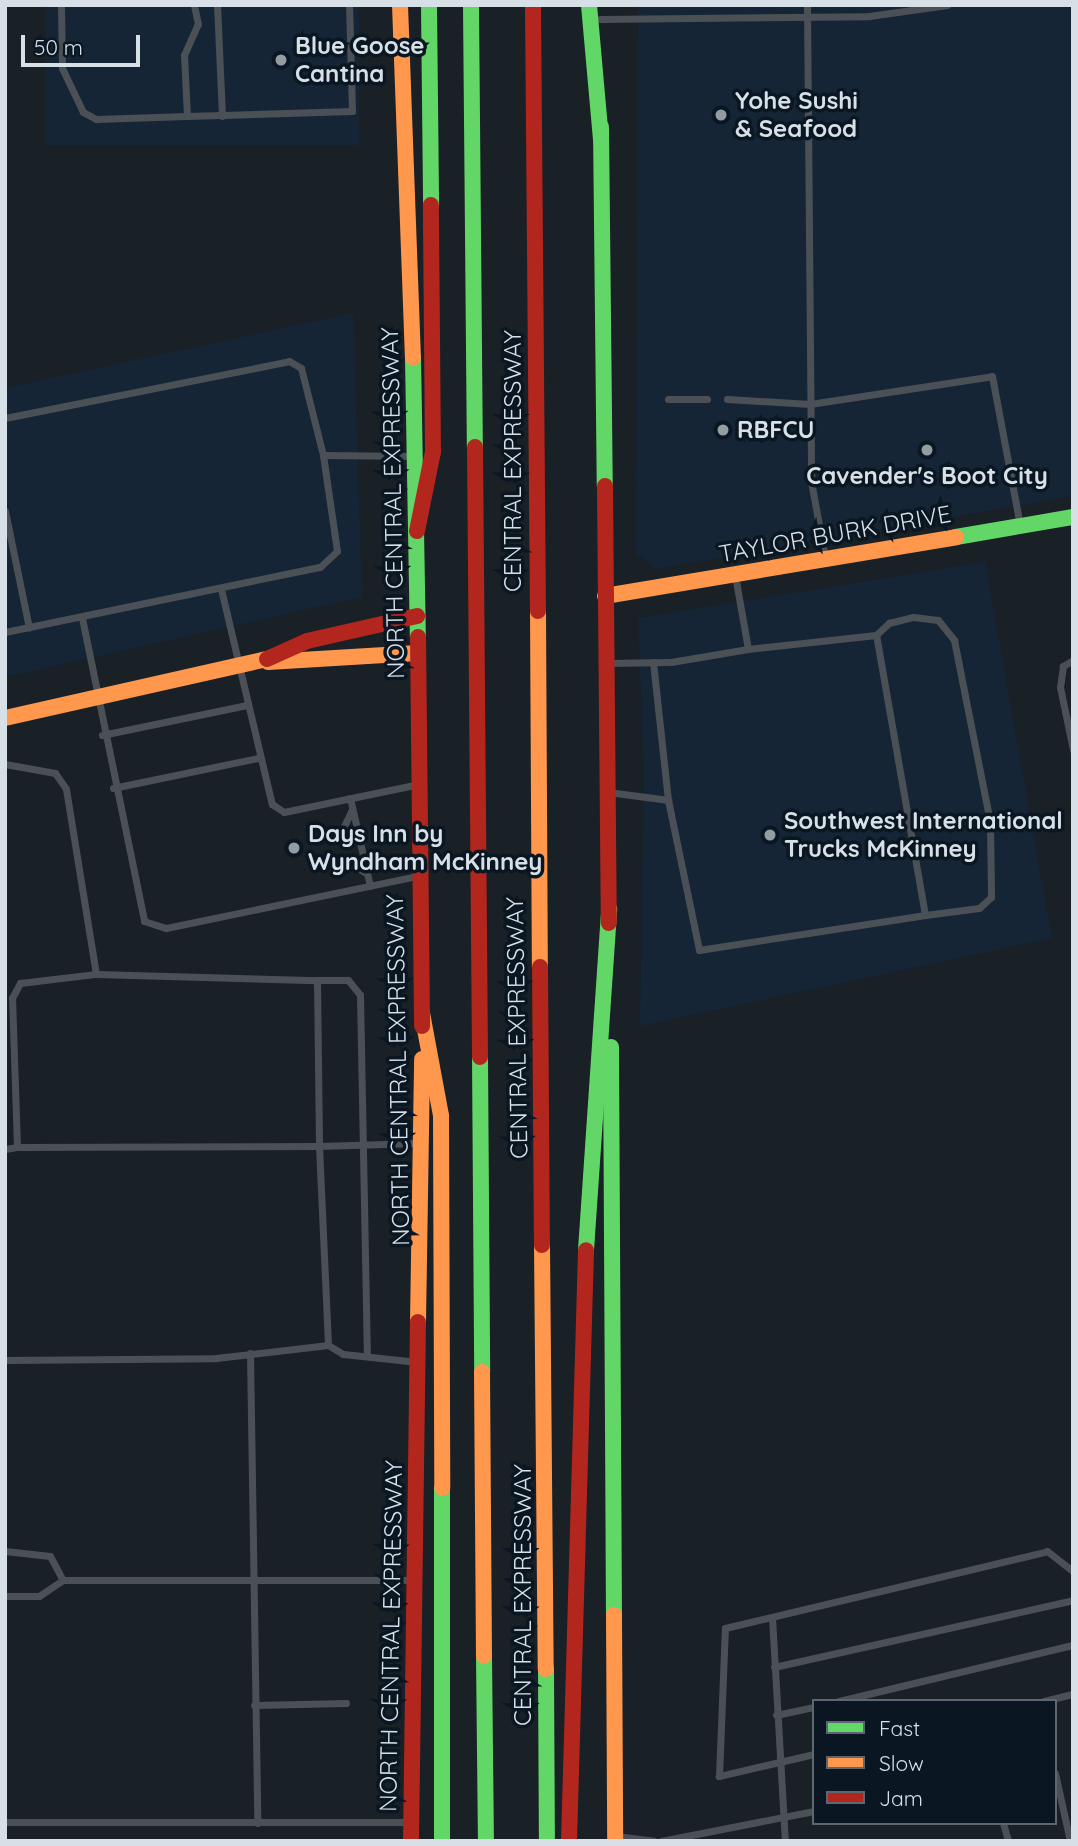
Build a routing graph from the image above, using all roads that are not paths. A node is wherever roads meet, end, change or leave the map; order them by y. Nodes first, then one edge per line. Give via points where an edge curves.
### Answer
1 (61, 5) edge
2 (194, 5) edge
3 (218, 5) edge
4 (349, 5) edge
5 (400, 5) edge
6 (429, 5) edge
7 (471, 5) edge
8 (533, 5) edge
9 (589, 5) edge
10 (807, 5) edge
11 (947, 5) edge
12 (600, 12) edge
13 (807, 16) junction
14 (187, 116) junction
15 (222, 116) junction
16 (601, 140) junction
17 (727, 398) dead end
18 (668, 399) dead end
19 (707, 399) dead end
20 (810, 404) junction
21 (5, 418) edge
22 (323, 456) junction
23 (416, 456) junction
24 (5, 511) edge
25 (1073, 517) edge
26 (1020, 526) junction
27 (417, 531) junction
28 (825, 559) junction
29 (735, 574) junction
30 (221, 589) junction
31 (605, 596) junction
32 (417, 616) junction
33 (82, 618) junction
34 (29, 628) junction
35 (5, 632) edge
36 (876, 635) junction
37 (748, 649) junction
38 (418, 653) junction
39 (1073, 660) edge
40 (263, 662) junction
41 (653, 662) junction
42 (608, 663) junction
43 (239, 667) junction
44 (94, 699) junction
45 (247, 705) junction
46 (5, 718) edge
47 (102, 735) junction
48 (1073, 750) edge
49 (258, 758) junction
50 (5, 764) edge
51 (419, 784) junction
52 (113, 788) junction
53 (608, 792) junction
54 (350, 798) junction
55 (668, 800) junction
56 (352, 808) junction
57 (340, 835) dead end
58 (346, 862) dead end
59 (366, 873) junction
60 (419, 876) junction
61 (370, 886) junction
62 (609, 909) junction
63 (925, 915) junction
64 (96, 974) junction
65 (317, 980) junction
66 (422, 1013) junction
67 (422, 1143) junction
68 (360, 1144) junction
69 (319, 1146) junction
70 (17, 1147) junction
71 (5, 1149) edge
72 (328, 1345) junction
73 (250, 1353) junction
74 (367, 1356) junction
75 (5, 1360) edge
76 (421, 1363) junction
77 (5, 1551) edge
78 (1073, 1571) edge
79 (63, 1580) junction
80 (251, 1580) junction
81 (411, 1580) junction
82 (5, 1596) edge
83 (1073, 1600) edge
84 (772, 1617) junction
85 (1073, 1646) edge
86 (774, 1667) junction
87 (1073, 1694) edge
88 (848, 1699) edge
89 (1052, 1699) edge
90 (346, 1703) dead end
91 (254, 1705) junction
92 (812, 1707) edge
93 (776, 1715) junction
94 (812, 1754) edge
95 (779, 1762) junction
96 (1057, 1782) edge
97 (812, 1811) edge
98 (780, 1818) junction
99 (5, 1822) edge
100 (411, 1822) junction
101 (257, 1823) junction
102 (615, 1838) edge
103 (411, 1841) edge
104 (442, 1841) edge
105 (486, 1841) edge
106 (547, 1841) edge
107 (569, 1841) edge
108 (654, 1841) edge
109 (661, 1841) edge
110 (785, 1841) edge
111 (1070, 1841) edge

1 - 14 lane via 62,68 86,117
2 - 14 lane via 198,24 184,55
3 - 15 lane
4 - 15 lane via 352,111
5 - 23 main road, NORTH CENTRAL EXPRESSWAY
6 - 27 main road via 433,452
7 - 105 main road, CENTRAL EXPRESSWAY
8 - 106 main road, CENTRAL EXPRESSWAY
9 - 16 main road
10 - 13 lane
11 - 13 lane via 869,16
12 - 13 lane
12 - 16 main road
13 - 20 lane
14 - 15 lane
16 - 31 main road
17 - 20 lane
18 - 19 lane
20 - 26 lane via 992,376
20 - 28 lane via 810,481
21 - 22 lane via 289,361 301,368
22 - 23 lane
22 - 30 lane via 337,537 332,560
23 - 27 main road, NORTH CENTRAL EXPRESSWAY
24 - 34 lane
25 - 26 main road, TAYLOR BURK DRIVE
26 - 28 main road, TAYLOR BURK DRIVE
27 - 32 main road, NORTH CENTRAL EXPRESSWAY
28 - 29 main road, TAYLOR BURK DRIVE
29 - 31 main road, TAYLOR BURK DRIVE
29 - 37 lane
30 - 33 lane
30 - 43 lane
31 - 42 main road
32 - 38 main road, NORTH CENTRAL EXPRESSWAY
32 - 40 main road via 307,641
33 - 34 lane
33 - 44 lane
34 - 35 lane
36 - 37 lane
36 - 63 lane
36 - 63 lane via 913,617 939,620 954,640 985,794 991,897 979,908
37 - 41 lane
38 - 40 main road via 308,664
38 - 51 main road, NORTH CENTRAL EXPRESSWAY
39 - 48 lane via 1063,666 1060,687
40 - 43 main road
41 - 42 lane
41 - 55 lane
42 - 53 main road
43 - 44 main road
43 - 45 lane
44 - 46 main road
44 - 47 lane
45 - 47 lane
45 - 49 lane
47 - 52 lane
49 - 52 lane
49 - 54 lane via 264,790 284,812
50 - 64 lane via 55,773 66,789
51 - 54 lane
51 - 60 main road, NORTH CENTRAL EXPRESSWAY
52 - 61 lane via 141,915 154,928
53 - 55 lane
53 - 62 main road
54 - 56 lane
55 - 63 lane via 699,950
56 - 57 lane
56 - 59 lane
58 - 59 lane
59 - 61 lane
60 - 61 lane
60 - 66 main road, NORTH CENTRAL EXPRESSWAY
62 - 102 main road
62 - 107 main road via 581,1319 582,1547 570,1666
64 - 65 lane
64 - 70 lane via 20,983 12,998
65 - 68 lane via 348,980 360,995
65 - 69 lane
66 - 67 main road, NORTH CENTRAL EXPRESSWAY
66 - 104 main road via 441,1116
67 - 68 lane
67 - 76 main road, NORTH CENTRAL EXPRESSWAY
68 - 69 lane
68 - 74 lane
69 - 70 lane
69 - 72 lane
70 - 71 lane
72 - 73 lane
72 - 74 lane
73 - 75 lane
73 - 80 lane
74 - 76 lane
76 - 81 main road, NORTH CENTRAL EXPRESSWAY
77 - 79 lane via 50,1556
78 - 84 lane via 1047,1551
79 - 80 lane
79 - 82 lane via 39,1596
80 - 81 lane
80 - 91 lane
81 - 100 main road, NORTH CENTRAL EXPRESSWAY
83 - 86 lane
84 - 86 lane
84 - 95 lane via 725,1628 719,1776
85 - 88 lane
86 - 93 lane
87 - 89 lane
90 - 91 lane
91 - 101 lane
92 - 93 lane
93 - 95 lane
94 - 95 lane
95 - 98 lane
96 - 111 lane
97 - 98 lane
98 - 109 lane
98 - 110 lane
99 - 101 lane
100 - 101 lane
100 - 103 main road, NORTH CENTRAL EXPRESSWAY
102 - 108 lane

